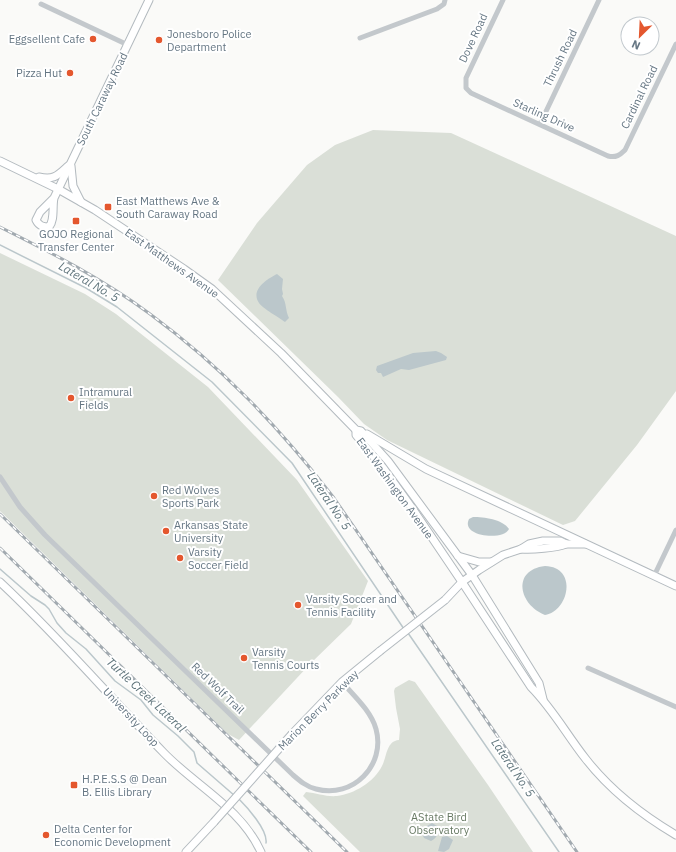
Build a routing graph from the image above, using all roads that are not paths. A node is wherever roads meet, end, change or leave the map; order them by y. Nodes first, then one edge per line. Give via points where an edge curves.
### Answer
1 (149, 0) edge
2 (446, 0) edge
3 (503, 0) edge
4 (599, 0) edge
5 (41, 4) dead end
6 (360, 38) dead end
7 (676, 44) edge
8 (128, 45) junction
9 (466, 86) joint
10 (540, 124) junction
11 (618, 156) joint
12 (0, 161) edge
13 (71, 163) junction
14 (28, 175) junction
15 (58, 189) junction
16 (54, 198) dead end
17 (85, 204) junction
18 (358, 430) junction
19 (0, 477) edge
20 (676, 530) edge
21 (588, 544) junction
22 (457, 555) junction
23 (491, 562) junction
24 (472, 575) junction
25 (654, 576) junction
26 (0, 582) edge
27 (462, 582) junction
28 (676, 586) edge
29 (588, 668) dead end
30 (342, 682) junction
31 (543, 699) junction
32 (676, 707) edge
33 (676, 835) edge
34 (186, 852) edge
35 (261, 852) edge

1 - 8 street, South Caraway Road
2 - 6 street via 437,9
3 - 9 street, Dove Road via 466,78
4 - 10 street, Thrush Road
5 - 8 street
7 - 11 street, Cardinal Road via 625,150
8 - 13 street, South Caraway Road
9 - 10 street, Starling Drive via 471,93
10 - 11 street, Starling Drive via 608,156
12 - 14 street, East Matthews Avenue
13 - 14 street via 57,177 48,179
13 - 15 street, South Caraway Road
13 - 17 street via 73,188
14 - 15 street, East Matthews Avenue
15 - 16 street, South Caraway Road
15 - 17 street, East Matthews Avenue
17 - 18 street, East Matthews Avenue via 212,289
18 - 21 street via 426,469
18 - 22 street, East Washington Avenue via 388,461
18 - 27 street, East Washington Avenue via 356,435 384,469
19 - 30 street, Red Wolf Trail via 20,507 46,535 293,775 302,783 318,790 335,791 355,784 367,773 377,754 378,737 374,721
20 - 25 street
21 - 23 street via 543,541 529,544
21 - 25 street
22 - 23 street via 480,562
22 - 24 street, East Washington Avenue
23 - 24 street
24 - 27 street
24 - 31 street, East Washington Avenue via 539,684
25 - 28 street
26 - 35 street, University Loop via 44,624 165,754 236,815
27 - 30 street, Marion Berry Parkway, bridge via 445,600
27 - 31 street, East Washington Avenue via 531,687
29 - 32 street
30 - 34 street, Marion Berry Parkway, bridge
31 - 33 street, East Washington Avenue via 600,775 633,805

